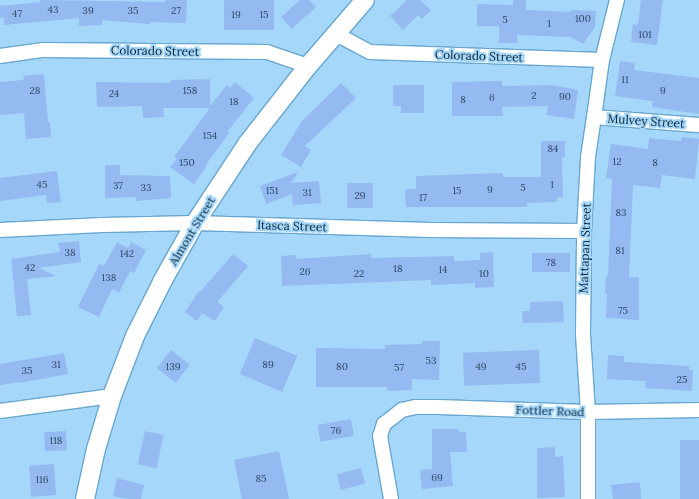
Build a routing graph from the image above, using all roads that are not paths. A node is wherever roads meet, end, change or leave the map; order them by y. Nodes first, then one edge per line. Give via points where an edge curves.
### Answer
1 (365, 0) edge
2 (616, 0) edge
3 (336, 34) junction
4 (0, 56) edge
5 (602, 60) junction
6 (308, 66) junction
7 (594, 117) junction
8 (699, 125) edge
9 (195, 223) junction
10 (0, 230) edge
11 (584, 231) junction
12 (112, 396) junction
13 (699, 410) edge
14 (0, 411) edge
15 (588, 412) junction
16 (85, 499) edge
17 (392, 499) edge
18 (588, 499) edge

1 - 3 street, Almont Street
2 - 5 street, Mattapan Street
3 - 5 street, Colorado Street via 370,52
3 - 6 street, Almont Street
4 - 6 street, Colorado Street via 42,50 267,52
5 - 7 street, Mattapan Street
6 - 9 street, Almont Street via 247,144
7 - 8 street, Mulvey Street
7 - 11 street, Mattapan Street via 588,157
9 - 10 street, Itasca Street
9 - 11 street, Itasca Street via 431,230
9 - 12 street, Almont Street via 135,336
11 - 15 street, Mattapan Street via 583,334
12 - 14 street
12 - 16 street, Almont Street via 96,449
13 - 15 street, Fottler Road
15 - 17 street, Fottler Road via 438,407 402,410 384,424 380,436
15 - 18 street, Mattapan Street

